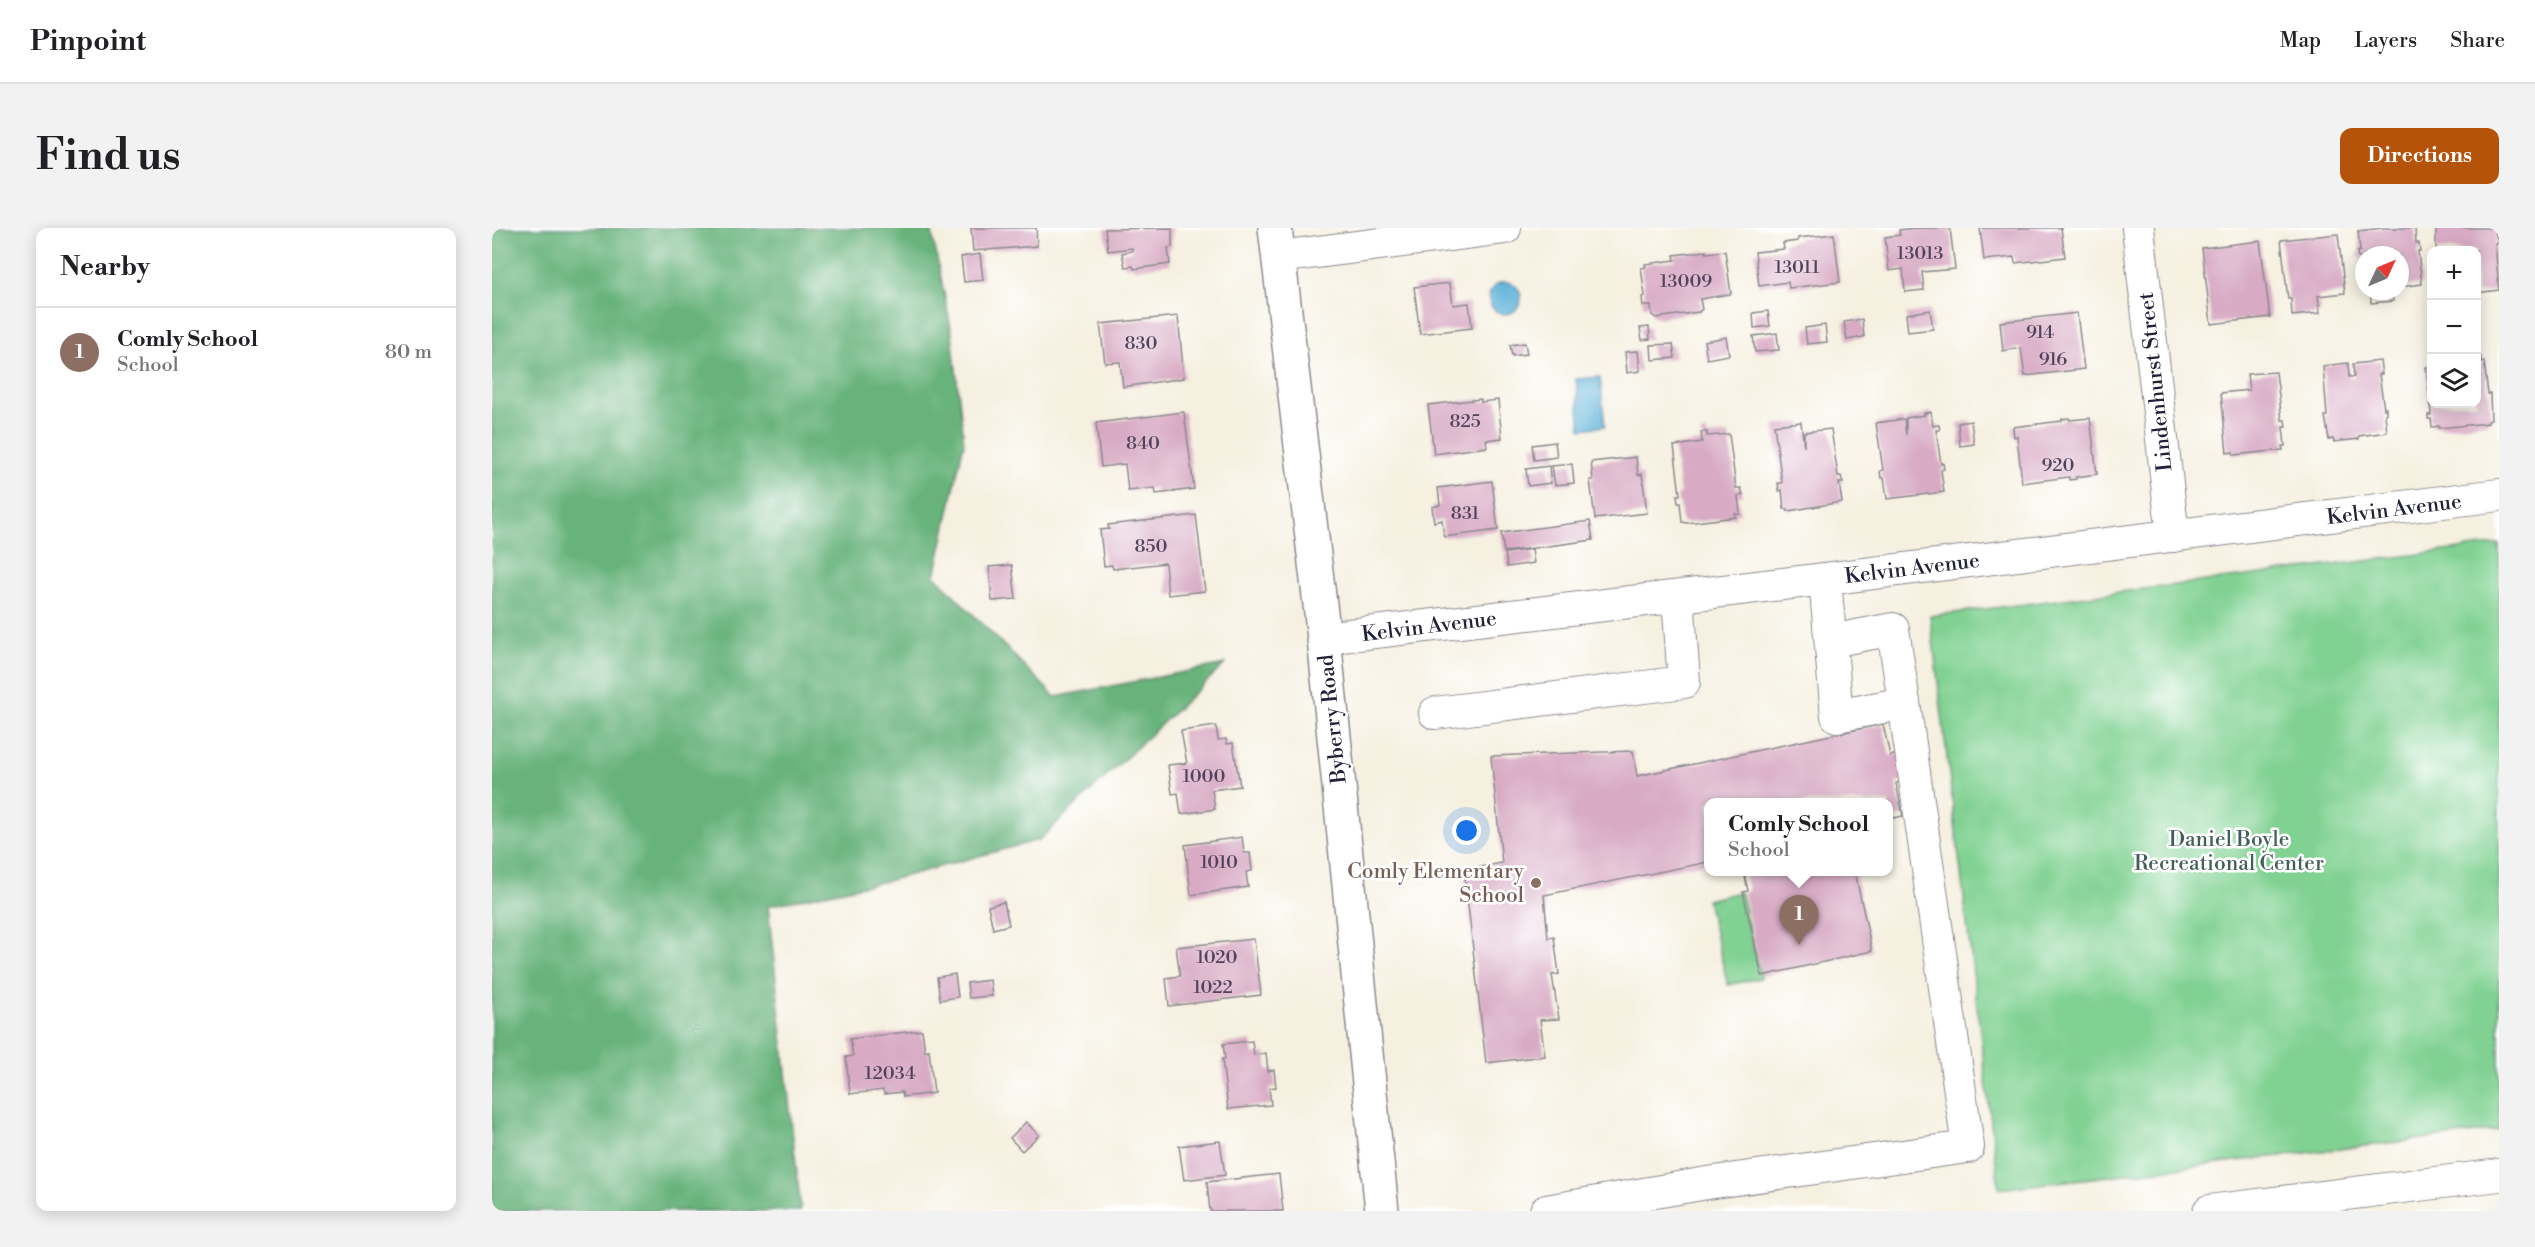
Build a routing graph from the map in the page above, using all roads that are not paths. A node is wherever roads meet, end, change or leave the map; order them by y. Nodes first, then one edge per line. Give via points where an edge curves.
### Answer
1 (1504, 228) edge
2 (2138, 228) edge
3 (1276, 243) edge
4 (2499, 495) edge
5 (2173, 536) junction
6 (1824, 579) junction
7 (1677, 597) junction
8 (1324, 638) junction
9 (1831, 641) junction
10 (1904, 703) junction
11 (1435, 713) dead end
12 (2499, 1175) edge
13 (1382, 1211) edge
14 (1546, 1211) edge
15 (2209, 1211) edge

1 - 3 street
2 - 5 street, Lindenhurst Street
3 - 8 main road, Byberry Road
4 - 5 street, Kelvin Avenue
5 - 6 street, Kelvin Avenue
6 - 7 street, Kelvin Avenue
6 - 9 street
7 - 8 street, Kelvin Avenue
7 - 11 street via 1684,682
8 - 13 main road, Byberry Road
9 - 10 street via 1893,629
9 - 10 street via 1837,716
10 - 14 street via 1968,1147 1707,1183
12 - 15 street

